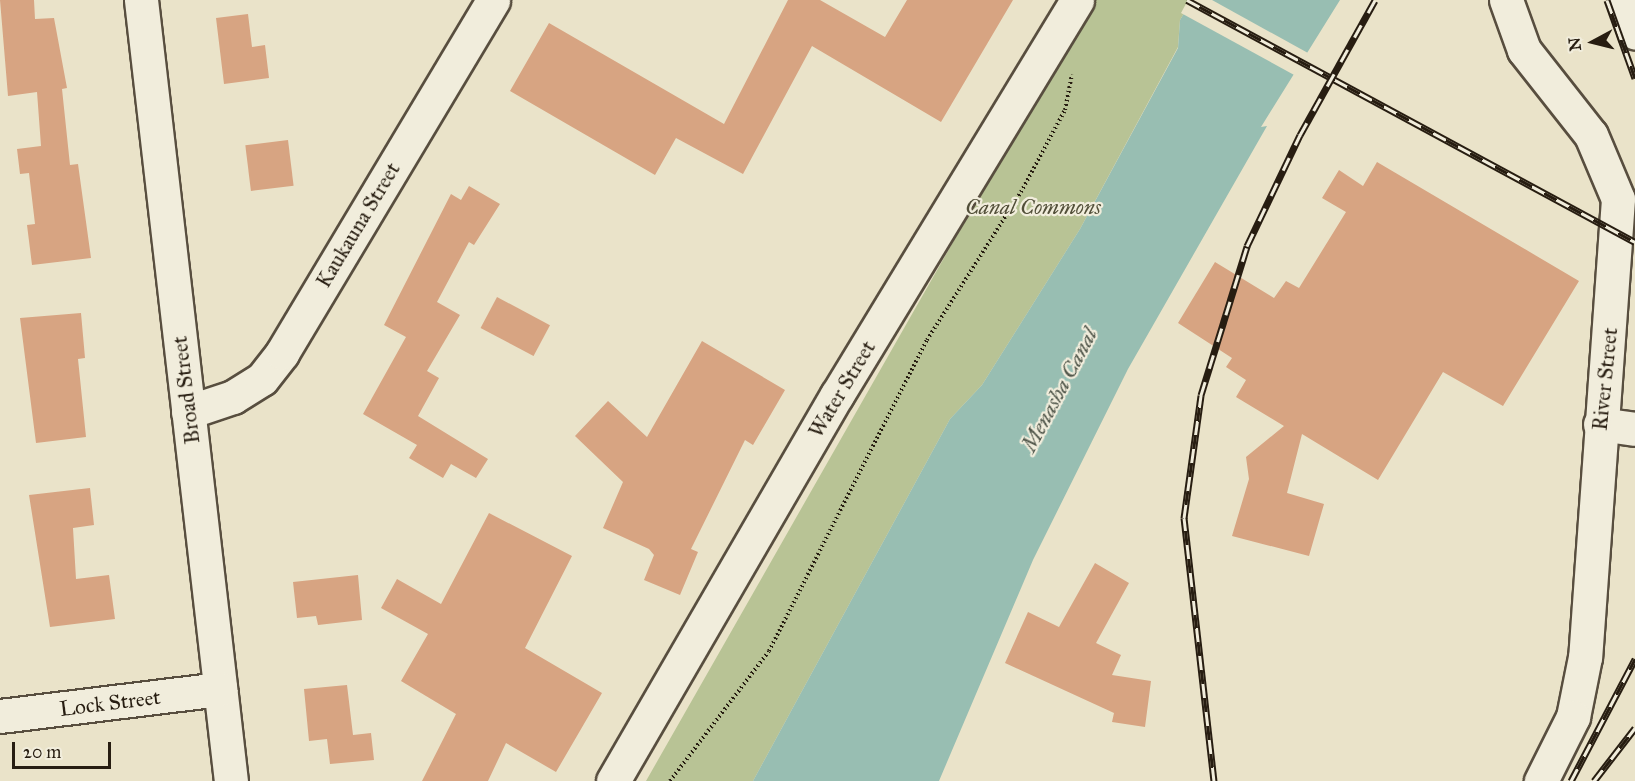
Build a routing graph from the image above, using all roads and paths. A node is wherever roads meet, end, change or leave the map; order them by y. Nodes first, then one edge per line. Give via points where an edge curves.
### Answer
1 (141, 0) edge
2 (493, 0) edge
3 (1077, 0) edge
4 (1625, 0) edge
5 (1515, 3) edge
6 (1635, 33) edge
7 (1073, 69) dead end
8 (188, 412) junction
9 (1600, 424) junction
10 (1635, 429) edge
11 (220, 690) junction
12 (0, 716) edge
13 (231, 781) edge
14 (613, 781) edge
15 (670, 781) edge
16 (1541, 781) edge

1 - 8 street, Broad Street
2 - 8 street, Kaukauna Street via 282,353 262,379 243,391
3 - 14 street, Water Street via 837,395
4 - 6 street
5 - 9 street, River Street via 1524,50 1591,135 1618,199 1620,234
7 - 15 path via 1065,110 1021,192 927,340 769,651
8 - 11 street, Broad Street
9 - 10 street
9 - 16 street, River Street via 1585,657 1573,717
11 - 12 street, Lock Street
11 - 13 street, Broad Street

